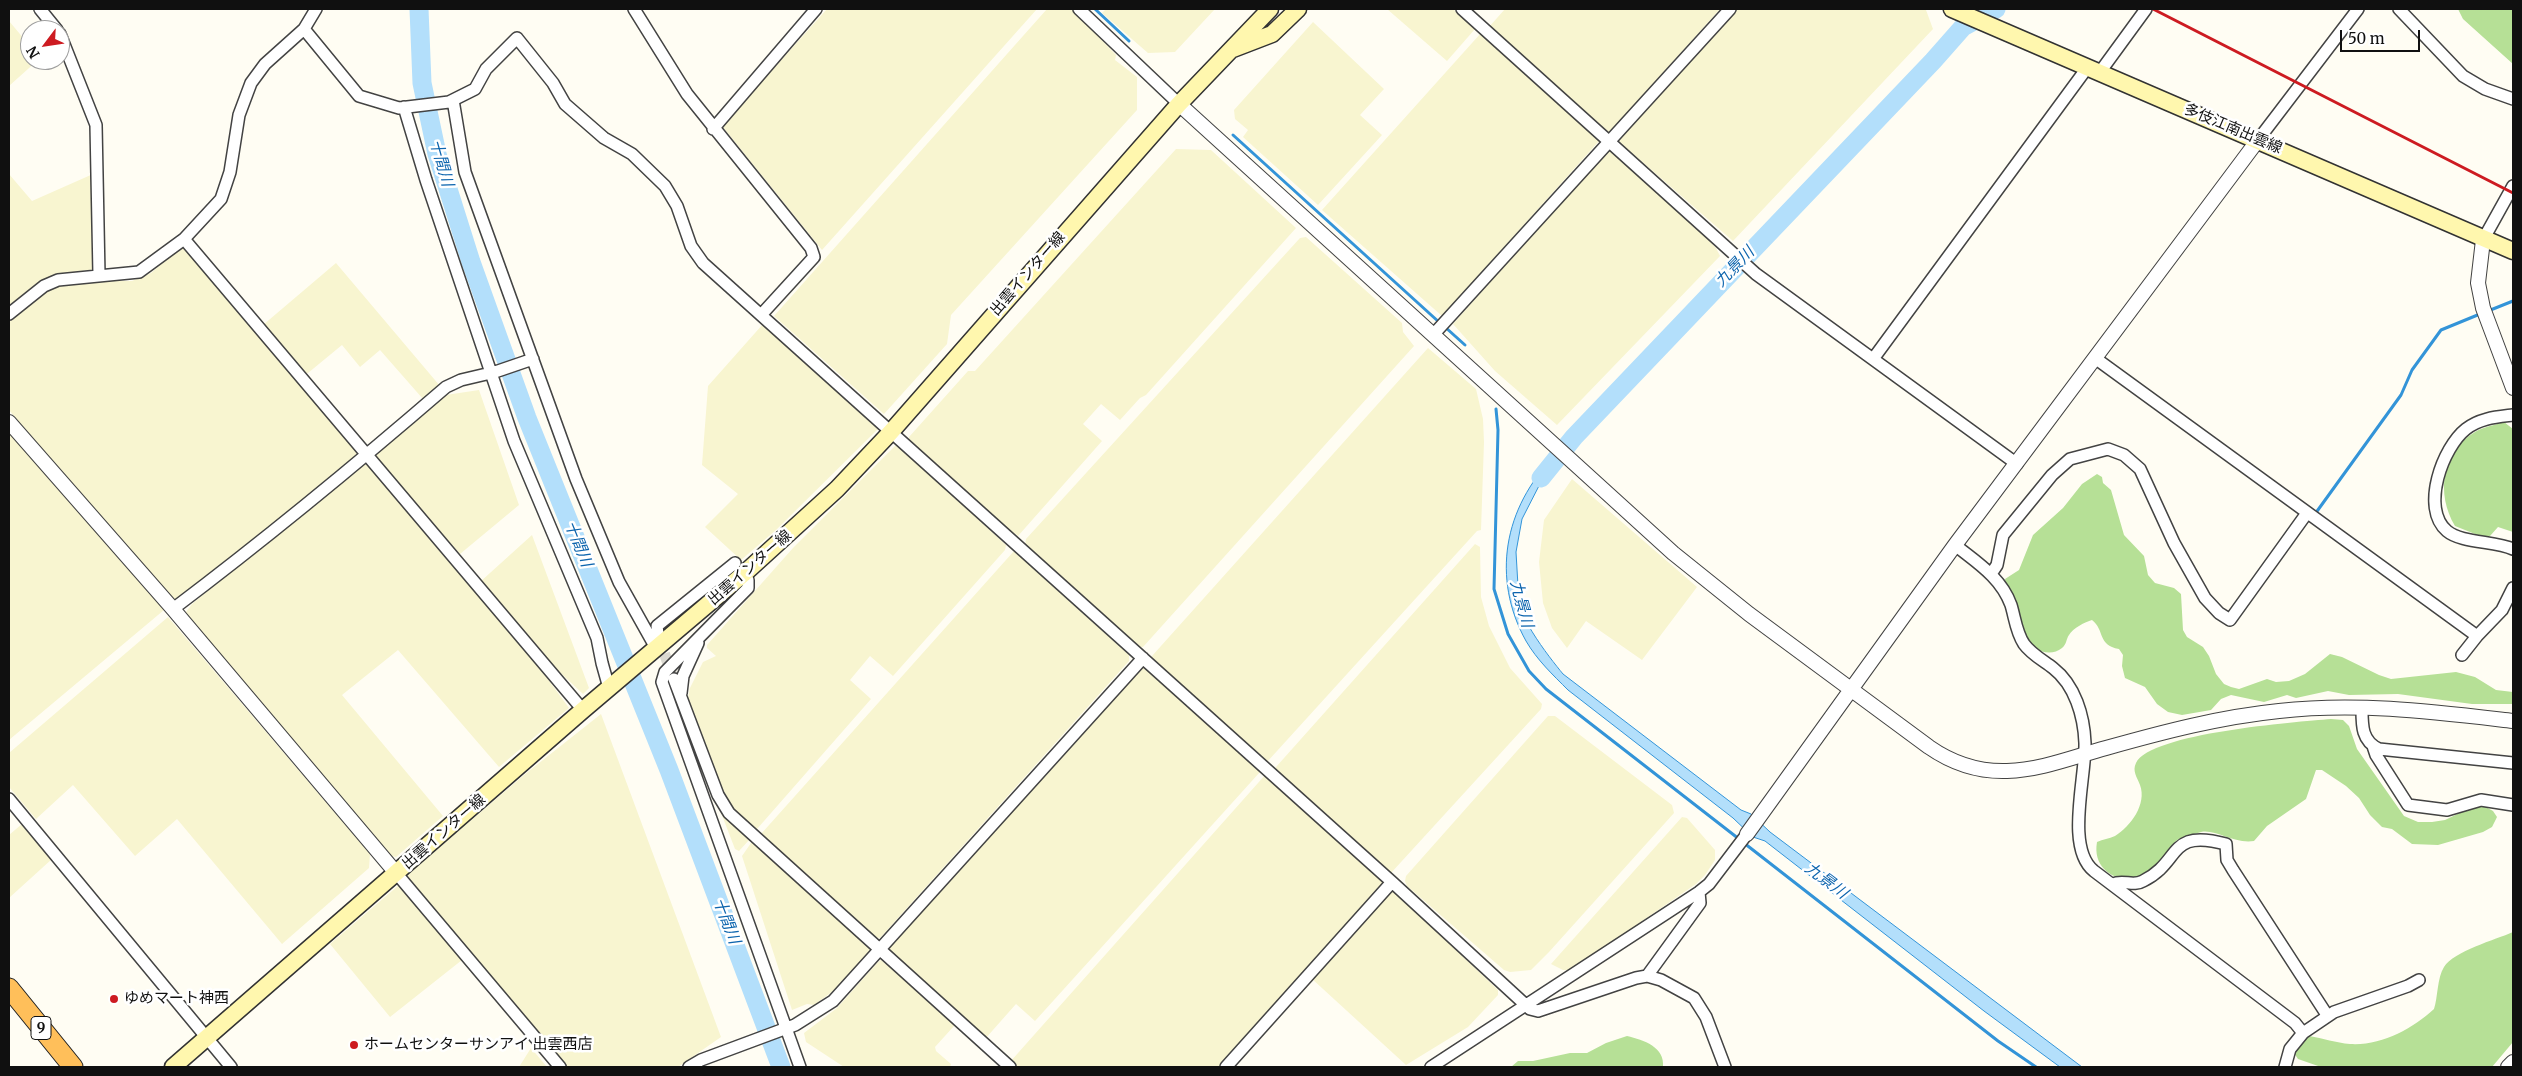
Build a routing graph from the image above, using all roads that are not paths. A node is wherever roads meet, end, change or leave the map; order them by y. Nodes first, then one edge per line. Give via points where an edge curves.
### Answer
1 (40, 9) edge
2 (316, 9) edge
3 (634, 9) edge
4 (816, 9) edge
5 (1079, 9) edge
6 (1259, 9) edge
7 (1270, 9) edge
8 (1298, 9) edge
9 (1462, 9) edge
10 (1730, 9) edge
11 (1952, 9) edge
12 (2146, 9) edge
13 (2358, 9) edge
14 (2399, 9) edge
15 (49, 20) edge
16 (304, 29) junction
17 (1235, 44) junction
18 (70, 59) edge
19 (2094, 70) junction
20 (2513, 99) edge
21 (451, 101) junction
22 (1179, 104) junction
23 (406, 107) junction
24 (713, 129) junction
25 (2258, 140) junction
26 (1608, 141) junction
27 (2513, 186) edge
28 (184, 239) junction
29 (2483, 240) junction
30 (2513, 251) edge
31 (99, 275) junction
32 (9, 314) edge
33 (761, 315) junction
34 (1434, 335) junction
35 (2095, 358) junction
36 (1873, 359) junction
37 (530, 360) junction
38 (493, 373) junction
39 (2513, 388) edge
40 (2513, 415) edge
41 (9, 422) edge
42 (890, 433) junction
43 (368, 455) junction
44 (2016, 464) junction
45 (2307, 513) junction
46 (1955, 544) junction
47 (2513, 549) edge
48 (736, 563) dead end
49 (1991, 574) junction
50 (748, 580) dead end
51 (2513, 588) edge
52 (173, 609) junction
53 (702, 634) junction
54 (2477, 636) junction
55 (654, 645) junction
56 (2462, 655) dead end
57 (1143, 658) junction
58 (674, 679) tunnel mouth
59 (613, 685) junction
60 (1852, 690) junction
61 (681, 698) junction
62 (2362, 707) junction
63 (583, 710) junction
64 (2513, 721) edge
65 (2373, 746) junction
66 (2084, 754) junction
67 (2513, 763) edge
68 (9, 799) edge
69 (2513, 805) edge
70 (1743, 839) joint
71 (397, 874) junction
72 (1392, 882) junction
73 (2113, 884) junction
74 (1699, 892) junction
75 (880, 950) junction
76 (1647, 976) junction
77 (2419, 980) dead end
78 (9, 988) edge
79 (1527, 1006) junction
80 (2327, 1015) junction
81 (785, 1029) junction
82 (2303, 1032) junction
83 (207, 1038) junction
84 (2513, 1062) edge
85 (73, 1067) edge
86 (173, 1067) edge
87 (231, 1067) edge
88 (560, 1067) edge
89 (689, 1067) edge
90 (800, 1067) edge
91 (1010, 1067) edge
92 (1226, 1067) edge
93 (1431, 1067) edge
94 (1725, 1067) edge
95 (2285, 1067) edge
96 (2508, 1067) edge

1 - 15 street
2 - 16 street
3 - 24 street
4 - 24 street
5 - 22 street
6 - 17 main road
7 - 17 main road, 出雲インター線
8 - 17 main road via 1272,34
9 - 26 street
10 - 26 street
11 - 19 main road, 多伎江南出雲線
12 - 19 street
13 - 25 street
14 - 20 street via 2464,76 2485,89
16 - 23 street via 359,96
16 - 28 street via 265,64 251,83 238,115 230,172 221,199
17 - 22 main road, 出雲インター線
18 - 31 street via 96,125
19 - 25 main road, 多伎江南出雲線
19 - 36 street
21 - 23 street
21 - 33 street via 475,89 486,69 517,38 553,83 564,104 604,138 632,154 665,186 677,206 691,246 703,263
21 - 37 street via 465,172
22 - 34 street
22 - 42 main road, 出雲インター線
23 - 38 street
24 - 33 street via 800,234 814,257
25 - 29 main road, 多伎江南出雲線
25 - 35 street
26 - 34 street
26 - 36 street via 1750,269
27 - 29 street
28 - 31 street via 139,272
28 - 43 street
29 - 30 main road, 多伎江南出雲線
29 - 39 street via 2478,283 2483,308
31 - 32 street via 58,280 44,286
33 - 42 street
34 - 60 street via 1710,583
35 - 44 street
35 - 45 street
36 - 44 street
37 - 38 street
37 - 55 street via 619,582
38 - 43 street via 446,386
38 - 59 street via 514,441 598,638 602,663
40 - 47 street via 2482,420 2459,435 2445,454 2434,506 2439,520 2451,534
41 - 52 street
42 - 55 main road, 出雲インター線 via 791,532
42 - 57 street
43 - 52 street
43 - 63 street
44 - 46 street
45 - 49 street via 2230,620 2205,598 2170,536 2140,468 2124,455 2103,449 2070,459 2034,494 2003,535 1997,565
45 - 54 street
46 - 49 street
46 - 60 street
48 - 55 street via 657,626
49 - 66 street via 2004,591 2025,646 2065,679 2078,702
50 - 53 street via 748,588
51 - 54 street via 2502,610
52 - 71 street
53 - 61 street via 683,676
53 - 81 street via 665,672 662,687
54 - 56 street
55 - 59 main road, 出雲インター線
57 - 72 street
57 - 75 street
58 - 61 street
59 - 63 main road, 出雲インター線
60 - 66 street via 1940,754 1965,766 2022,770
60 - 70 street
61 - 75 street via 718,795 729,814
62 - 64 street via 2424,710
62 - 65 street via 2363,732
62 - 66 street via 2280,711 2223,719 2188,725
63 - 71 main road, 出雲インター線
65 - 67 street
65 - 69 street via 2408,805 2447,810 2481,800
66 - 73 street via 2080,847 2090,868
68 - 83 street
70 - 74 street via 1709,884
71 - 83 main road, 出雲インター線
71 - 88 street
72 - 79 street
72 - 92 street
73 - 80 street via 2143,881 2160,869 2179,846 2190,841 2205,839 2226,844 2227,860 2232,870
73 - 82 street
74 - 76 street via 1700,903
74 - 79 street
75 - 81 street via 833,1001
75 - 91 street
76 - 79 street via 1538,1011
76 - 94 street via 1682,990 1698,1003
77 - 80 street
78 - 85 highway, 9
79 - 93 street
80 - 82 street
81 - 89 street
81 - 90 street
82 - 95 street via 2290,1049
83 - 86 main road, 出雲インター線
83 - 87 street
84 - 96 street

